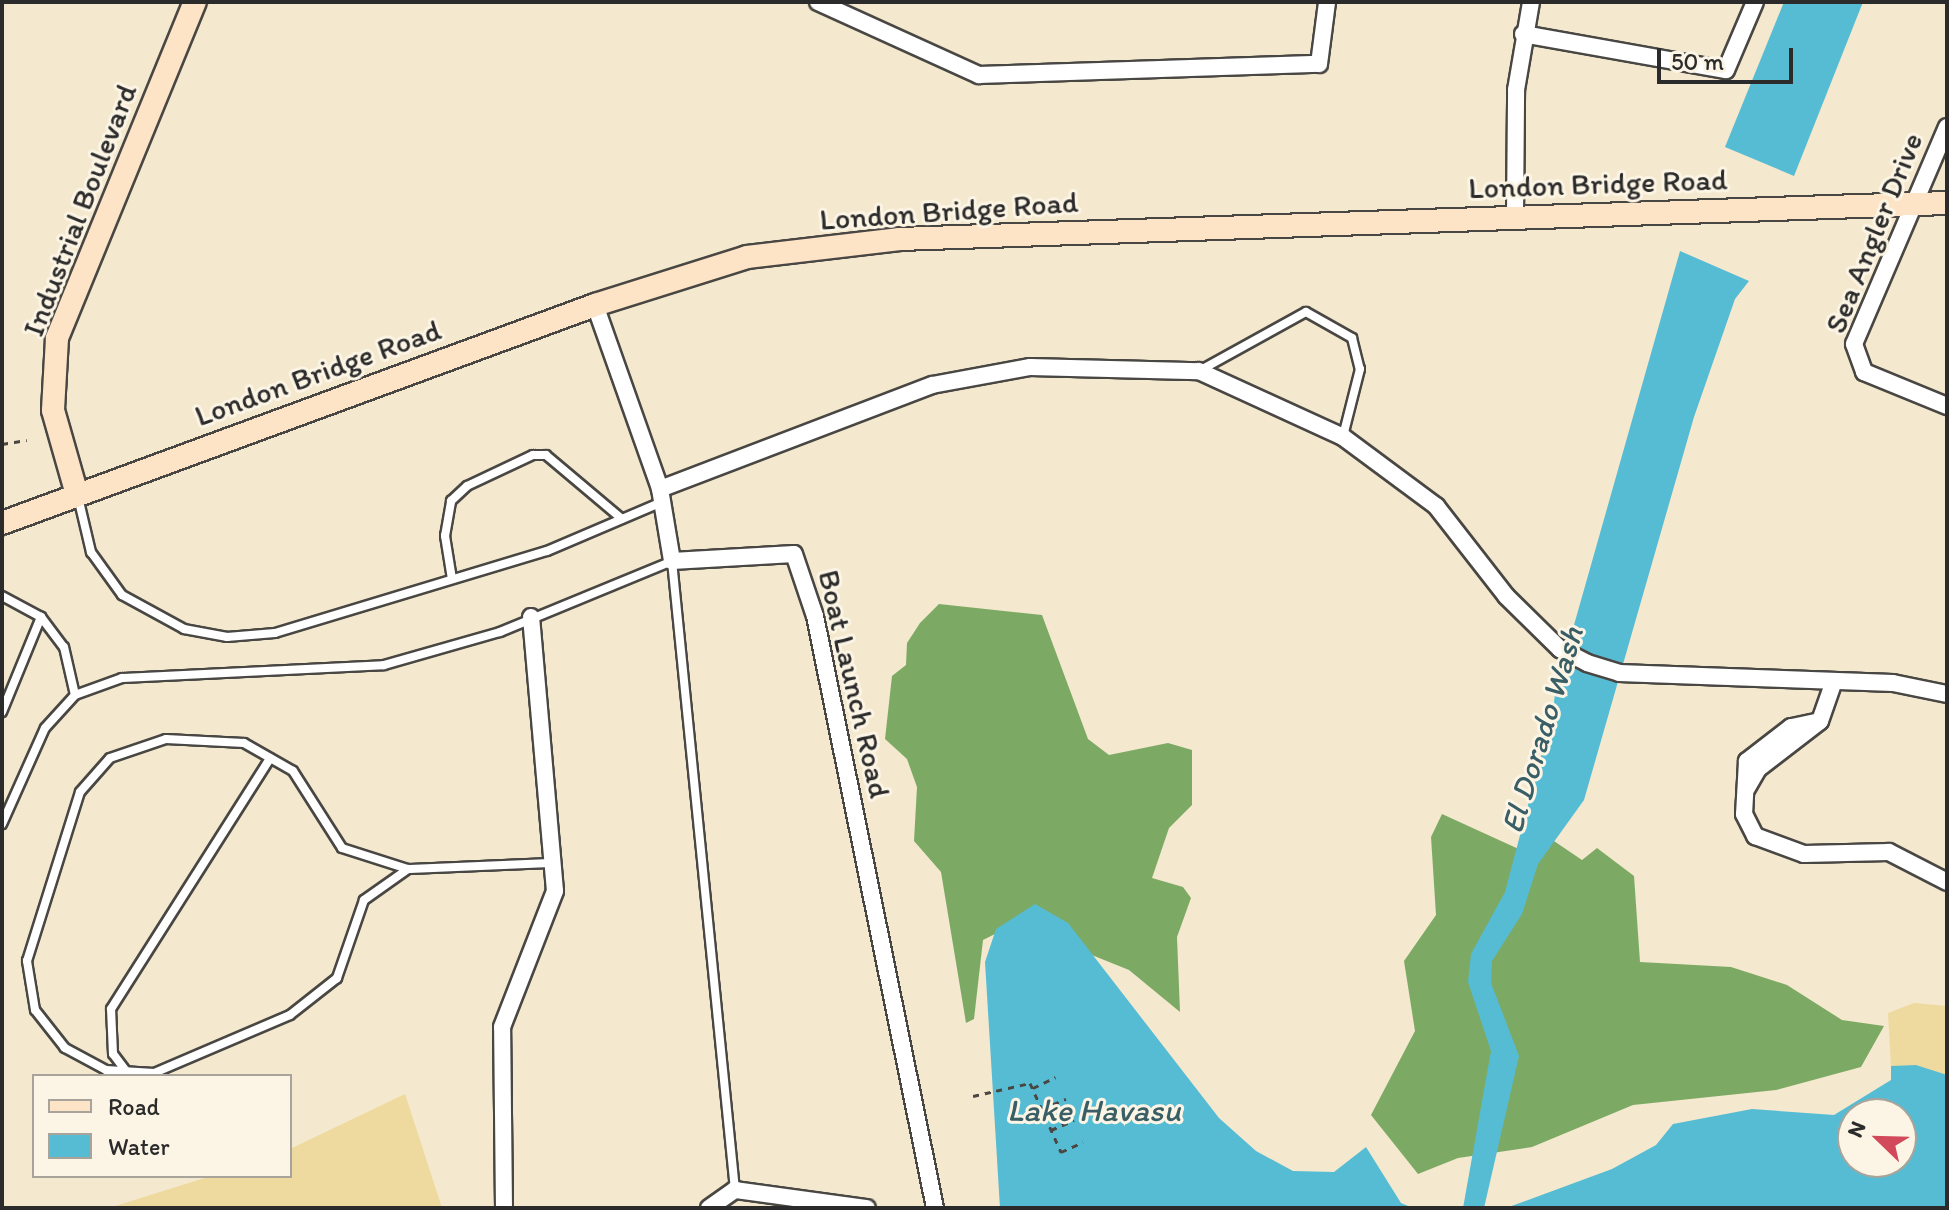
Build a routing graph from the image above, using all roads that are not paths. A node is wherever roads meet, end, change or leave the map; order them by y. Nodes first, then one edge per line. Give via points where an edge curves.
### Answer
1 (195, 2) edge
2 (818, 2) edge
3 (1327, 2) edge
4 (1531, 2) edge
5 (1755, 2) edge
6 (1523, 34) junction
7 (1947, 127) edge
8 (1947, 203) edge
9 (1913, 204) junction
10 (1515, 216) junction
11 (595, 305) junction
12 (1199, 371) junction
13 (1947, 406) edge
14 (1343, 437) junction
15 (76, 491) junction
16 (661, 495) junction
17 (622, 519) junction
18 (2, 523) edge
19 (672, 561) junction
20 (452, 579) junction
21 (2, 596) edge
22 (41, 617) junction
23 (531, 617) junction
24 (1834, 681) junction
25 (1947, 694) edge
26 (75, 695) junction
27 (2, 712) edge
28 (270, 758) junction
29 (4, 814) edge
30 (2, 824) edge
31 (553, 863) junction
32 (408, 869) junction
33 (1947, 882) edge
34 (126, 1071) junction
35 (735, 1190) junction
36 (504, 1208) edge
37 (709, 1208) edge
38 (867, 1208) edge
39 (935, 1208) edge

1 - 15 street, Industrial Boulevard via 57,338 53,410
2 - 3 street via 979,75 1319,64
4 - 6 street
5 - 6 street via 1726,70
6 - 10 street
7 - 9 street, Sea Angler Drive
8 - 9 street, London Bridge Road
9 - 10 street, London Bridge Road
9 - 13 street, Sea Angler Drive via 1854,344 1855,360 1864,372
10 - 11 street, London Bridge Road via 900,239 747,257
11 - 15 street, London Bridge Road
11 - 16 street
12 - 14 street
12 - 14 lane via 1306,312 1352,338 1360,369
12 - 16 street via 1030,367 932,385
14 - 24 street via 1436,506 1506,596 1560,649 1587,663 1619,673
15 - 18 street, London Bridge Road
15 - 20 lane via 91,552 122,595 202,634 275,633
16 - 17 lane
16 - 19 street
17 - 20 lane
17 - 20 lane via 546,455 533,455 467,486 451,501 445,536
19 - 23 lane
19 - 35 lane
19 - 39 street, Boat Launch Road via 794,554 815,616
21 - 22 lane
22 - 26 lane via 64,647
22 - 27 lane
23 - 26 lane via 384,665 122,678
23 - 31 street
24 - 25 street
24 - 33 street via 1820,721 1791,727 1752,753 1746,790 1749,826 1770,847 1804,854 1889,852
26 - 29 lane via 45,728
28 - 32 lane via 293,771 342,848
28 - 34 lane via 111,1009 113,1054
28 - 34 lane via 244,743 166,739 110,758 80,792 27,961 35,1010 65,1048 106,1070
29 - 30 lane
31 - 32 lane
31 - 36 street via 555,891 502,1027
32 - 34 lane via 364,900 337,978 290,1015 154,1073
35 - 37 street
35 - 38 street

